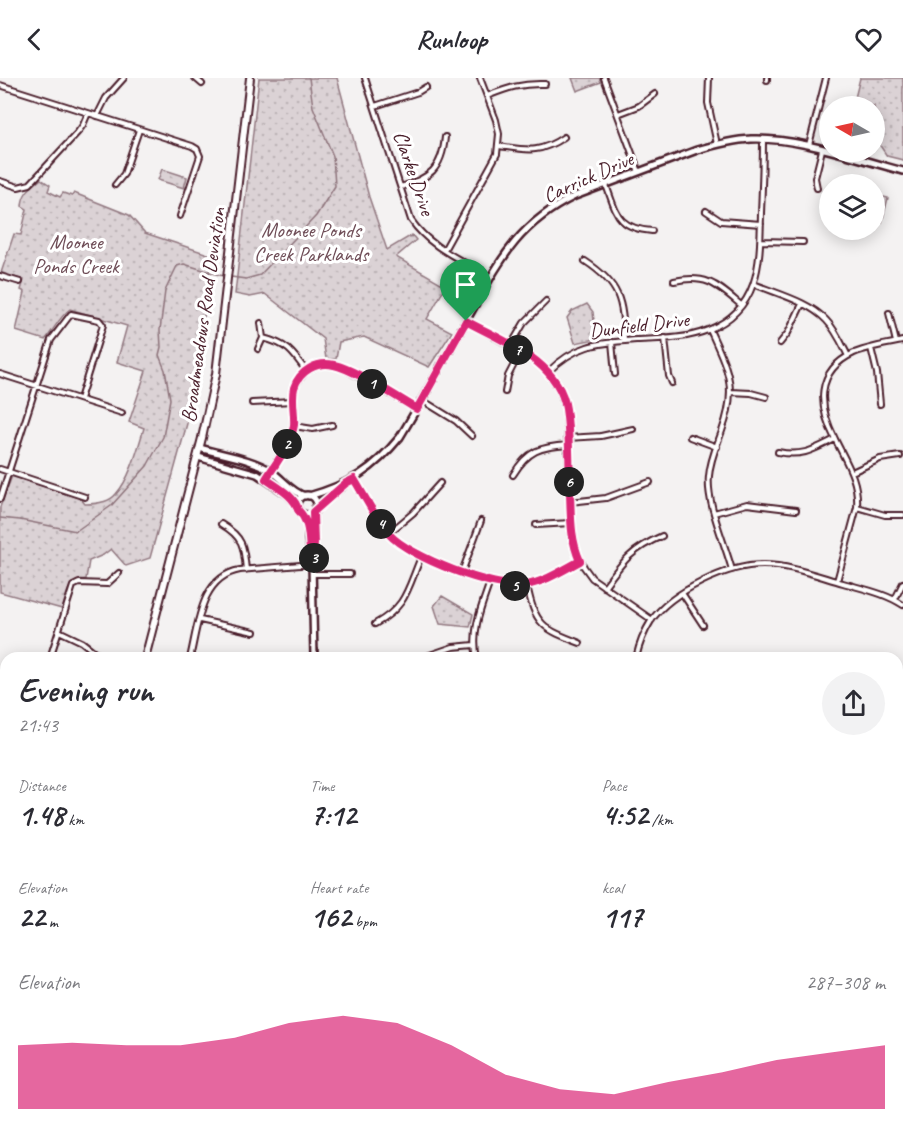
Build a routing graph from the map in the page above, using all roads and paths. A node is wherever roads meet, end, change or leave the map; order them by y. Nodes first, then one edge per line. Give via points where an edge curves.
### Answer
1 (124, 78) edge
2 (195, 78) edge
3 (250, 78) edge
4 (366, 78) edge
5 (480, 78) edge
6 (604, 78) edge
7 (709, 78) edge
8 (826, 78) edge
9 (202, 84) dead end
10 (545, 84) dead end
11 (0, 85) edge
12 (426, 87) dead end
13 (655, 94) dead end
14 (487, 96) junction
15 (375, 106) junction
16 (88, 113) junction
17 (618, 114) junction
18 (97, 116) junction
19 (139, 130) junction
20 (445, 137) dead end
21 (564, 137) dead end
22 (763, 139) junction
23 (717, 144) junction
24 (498, 146) junction
25 (809, 146) junction
26 (819, 149) edge
27 (819, 162) edge
28 (868, 162) edge
29 (903, 171) edge
30 (639, 172) junction
31 (0, 181) edge
32 (114, 185) dead end
33 (606, 185) junction
34 (401, 187) junction
35 (817, 188) dead end
36 (706, 211) dead end
37 (180, 216) dead end
38 (761, 224) junction
39 (652, 231) dead end
40 (761, 241) junction
41 (803, 242) dead end
42 (444, 250) junction
43 (585, 261) dead end
44 (0, 276) edge
45 (490, 277) junction
46 (674, 281) dead end
47 (20, 282) dead end
48 (754, 284) junction
49 (546, 301) dead end
50 (802, 304) junction
51 (741, 305) junction
52 (889, 313) dead end
53 (466, 321) junction
54 (261, 323) dead end
55 (710, 330) junction
56 (262, 338) junction
57 (665, 338) junction
58 (624, 341) junction
59 (903, 341) edge
60 (612, 342) junction
61 (896, 342) junction
62 (780, 343) dead end
63 (511, 345) junction
64 (871, 348) junction
65 (258, 349) dead end
66 (521, 351) junction
67 (848, 356) junction
68 (306, 370) junction
69 (548, 372) junction
70 (0, 374) edge
71 (615, 374) dead end
72 (672, 383) dead end
73 (36, 385) junction
74 (505, 392) dead end
75 (731, 392) junction
76 (766, 397) dead end
77 (80, 399) junction
78 (422, 400) junction
79 (293, 401) junction
80 (252, 403) dead end
81 (880, 404) dead end
82 (417, 409) junction
83 (122, 412) dead end
84 (332, 425) dead end
85 (294, 426) junction
86 (633, 429) dead end
87 (472, 436) dead end
88 (690, 437) dead end
89 (567, 438) junction
90 (835, 439) junction
91 (568, 445) junction
92 (717, 447) junction
93 (200, 448) junction
94 (778, 452) dead end
95 (900, 456) dead end
96 (198, 457) junction
97 (236, 458) junction
98 (234, 467) junction
99 (0, 469) edge
100 (271, 471) junction
101 (9, 472) junction
102 (852, 472) junction
103 (513, 475) dead end
104 (266, 479) junction
105 (354, 479) junction
106 (650, 482) dead end
107 (346, 483) junction
108 (440, 483) dead end
109 (321, 492) junction
110 (85, 496) dead end
111 (307, 496) junction
112 (0, 499) edge
113 (326, 501) junction
114 (570, 502) junction
115 (297, 504) junction
116 (857, 507) junction
117 (314, 510) junction
118 (796, 510) dead end
119 (714, 513) junction
120 (304, 514) junction
121 (903, 515) edge
122 (481, 521) dead end
123 (571, 523) junction
124 (221, 524) dead end
125 (536, 525) dead end
126 (388, 534) junction
127 (662, 536) dead end
128 (420, 557) junction
129 (580, 561) junction
130 (312, 564) junction
131 (246, 570) junction
132 (732, 570) junction
133 (462, 572) junction
134 (119, 573) dead end
135 (313, 574) junction
136 (350, 574) dead end
137 (837, 581) junction
138 (490, 582) junction
139 (903, 583) edge
140 (527, 585) junction
141 (604, 587) junction
142 (682, 593) junction
143 (895, 599) junction
144 (903, 605) edge
145 (200, 620) junction
146 (651, 620) junction
147 (375, 624) dead end
148 (703, 625) dead end
149 (59, 631) junction
150 (254, 632) dead end
151 (580, 643) dead end
152 (474, 645) junction
153 (52, 652) edge
154 (95, 652) edge
155 (147, 652) edge
156 (192, 652) edge
157 (314, 652) edge
158 (439, 652) edge
159 (476, 652) edge
160 (638, 652) edge

1 - 18 street via 113,88
2 - 9 street
3 - 93 main road, Broadmeadows Road Deviation via 216,374
4 - 15 street, Clarke Drive
5 - 14 street
6 - 17 street
7 - 23 street via 708,103
8 - 25 street
10 - 14 street via 510,87
11 - 16 street
12 - 15 street
13 - 17 street
14 - 24 street via 496,120
15 - 34 street, Clarke Drive
16 - 18 street
16 - 31 street via 78,132 30,184 18,187
17 - 30 street
18 - 19 street
19 - 32 street via 124,174
19 - 37 street via 197,149 199,159
20 - 34 street via 437,167 422,179
21 - 24 street via 540,150
22 - 23 street, Carrick Drive
22 - 25 street, Carrick Drive
22 - 38 street, Dunfield Drive
23 - 30 street, Carrick Drive
24 - 42 street via 491,166
25 - 26 street, Carrick Drive
27 - 35 street
28 - 29 street, Carrick Drive
30 - 33 street, Carrick Drive
33 - 39 street via 626,225
33 - 45 street, Carrick Drive via 575,196 542,215 515,240
34 - 42 street, Clarke Drive via 419,232
36 - 38 street via 721,221
38 - 40 street, Dunfield Drive
40 - 41 street
40 - 48 street, Dunfield Drive
42 - 45 street, Clarke Drive
43 - 58 street via 606,276 619,298
44 - 47 street
45 - 53 street, Carrick Drive
46 - 51 street via 706,280
48 - 50 street
48 - 51 street, Dunfield Drive
49 - 63 street via 524,323
50 - 62 street
50 - 67 street via 826,319
51 - 55 street, Dunfield Drive
52 - 61 street
53 - 63 street
53 - 78 street, Carrick Drive
54 - 56 street
55 - 57 street, Dunfield Drive
55 - 75 street via 727,367
56 - 65 street
56 - 68 street via 288,348
57 - 58 street, Dunfield Drive
57 - 72 street
58 - 60 street, Dunfield Drive
59 - 61 street
60 - 69 street, Dunfield Drive via 583,347
60 - 71 street
61 - 64 street
63 - 66 street
64 - 67 street
64 - 81 street
66 - 69 street
66 - 74 street via 508,376
67 - 90 street via 829,376 822,396 823,411
68 - 79 street via 295,385
68 - 82 street via 322,364 337,365
69 - 89 street via 560,389 566,408
70 - 73 street
73 - 77 street
73 - 77 street via 51,340 68,316 99,320 102,328
73 - 101 street
75 - 76 street
75 - 92 street
77 - 83 street
78 - 82 street, Carrick Drive
78 - 87 street
79 - 80 street
79 - 85 street
82 - 105 street, Carrick Drive via 384,457
84 - 85 street
85 - 100 street
86 - 89 street
88 - 92 street
89 - 91 street
90 - 94 street via 802,454
90 - 102 street
91 - 103 street via 532,452
91 - 114 street
92 - 119 street via 709,475
93 - 96 main road, Broadmeadows Road Deviation
93 - 97 street
95 - 102 street via 880,459
96 - 98 street
96 - 155 main road, Broadmeadows Road Deviation
97 - 98 street
97 - 100 street
98 - 104 street
99 - 101 street
100 - 104 street
100 - 111 street via 294,491
101 - 110 street
101 - 112 street
102 - 116 street
104 - 115 street
105 - 107 street, Carrick Drive
105 - 126 street
106 - 114 street via 606,498
107 - 109 street, Carrick Drive
107 - 113 street, Carrick Drive
108 - 126 street
109 - 111 street, Carrick Drive
109 - 113 street
111 - 115 street
111 - 117 street via 316,502
113 - 117 street, Carrick Drive
114 - 123 street
115 - 120 street
116 - 121 street via 885,515
116 - 137 street
117 - 120 street
117 - 130 street
118 - 119 street via 747,504
119 - 132 street
120 - 130 street via 309,526
122 - 133 street
123 - 125 street
123 - 129 street
124 - 131 street via 242,541
126 - 128 street
127 - 141 street via 642,545 622,562
128 - 133 street
128 - 147 street via 399,607
129 - 140 street
129 - 141 street
130 - 131 street
130 - 135 street
131 - 145 street via 229,573 215,582 208,591
132 - 137 street via 764,565
132 - 142 street
133 - 138 street
134 - 149 street via 106,584 75,584
135 - 136 street
135 - 157 street
137 - 143 street
138 - 140 street
138 - 152 street via 478,617
139 - 143 street
140 - 151 street via 539,621
141 - 146 street
142 - 146 street
142 - 148 street
143 - 144 street
145 - 150 street
145 - 156 street
146 - 160 street
149 - 153 street
149 - 154 street
152 - 158 street
152 - 159 street

